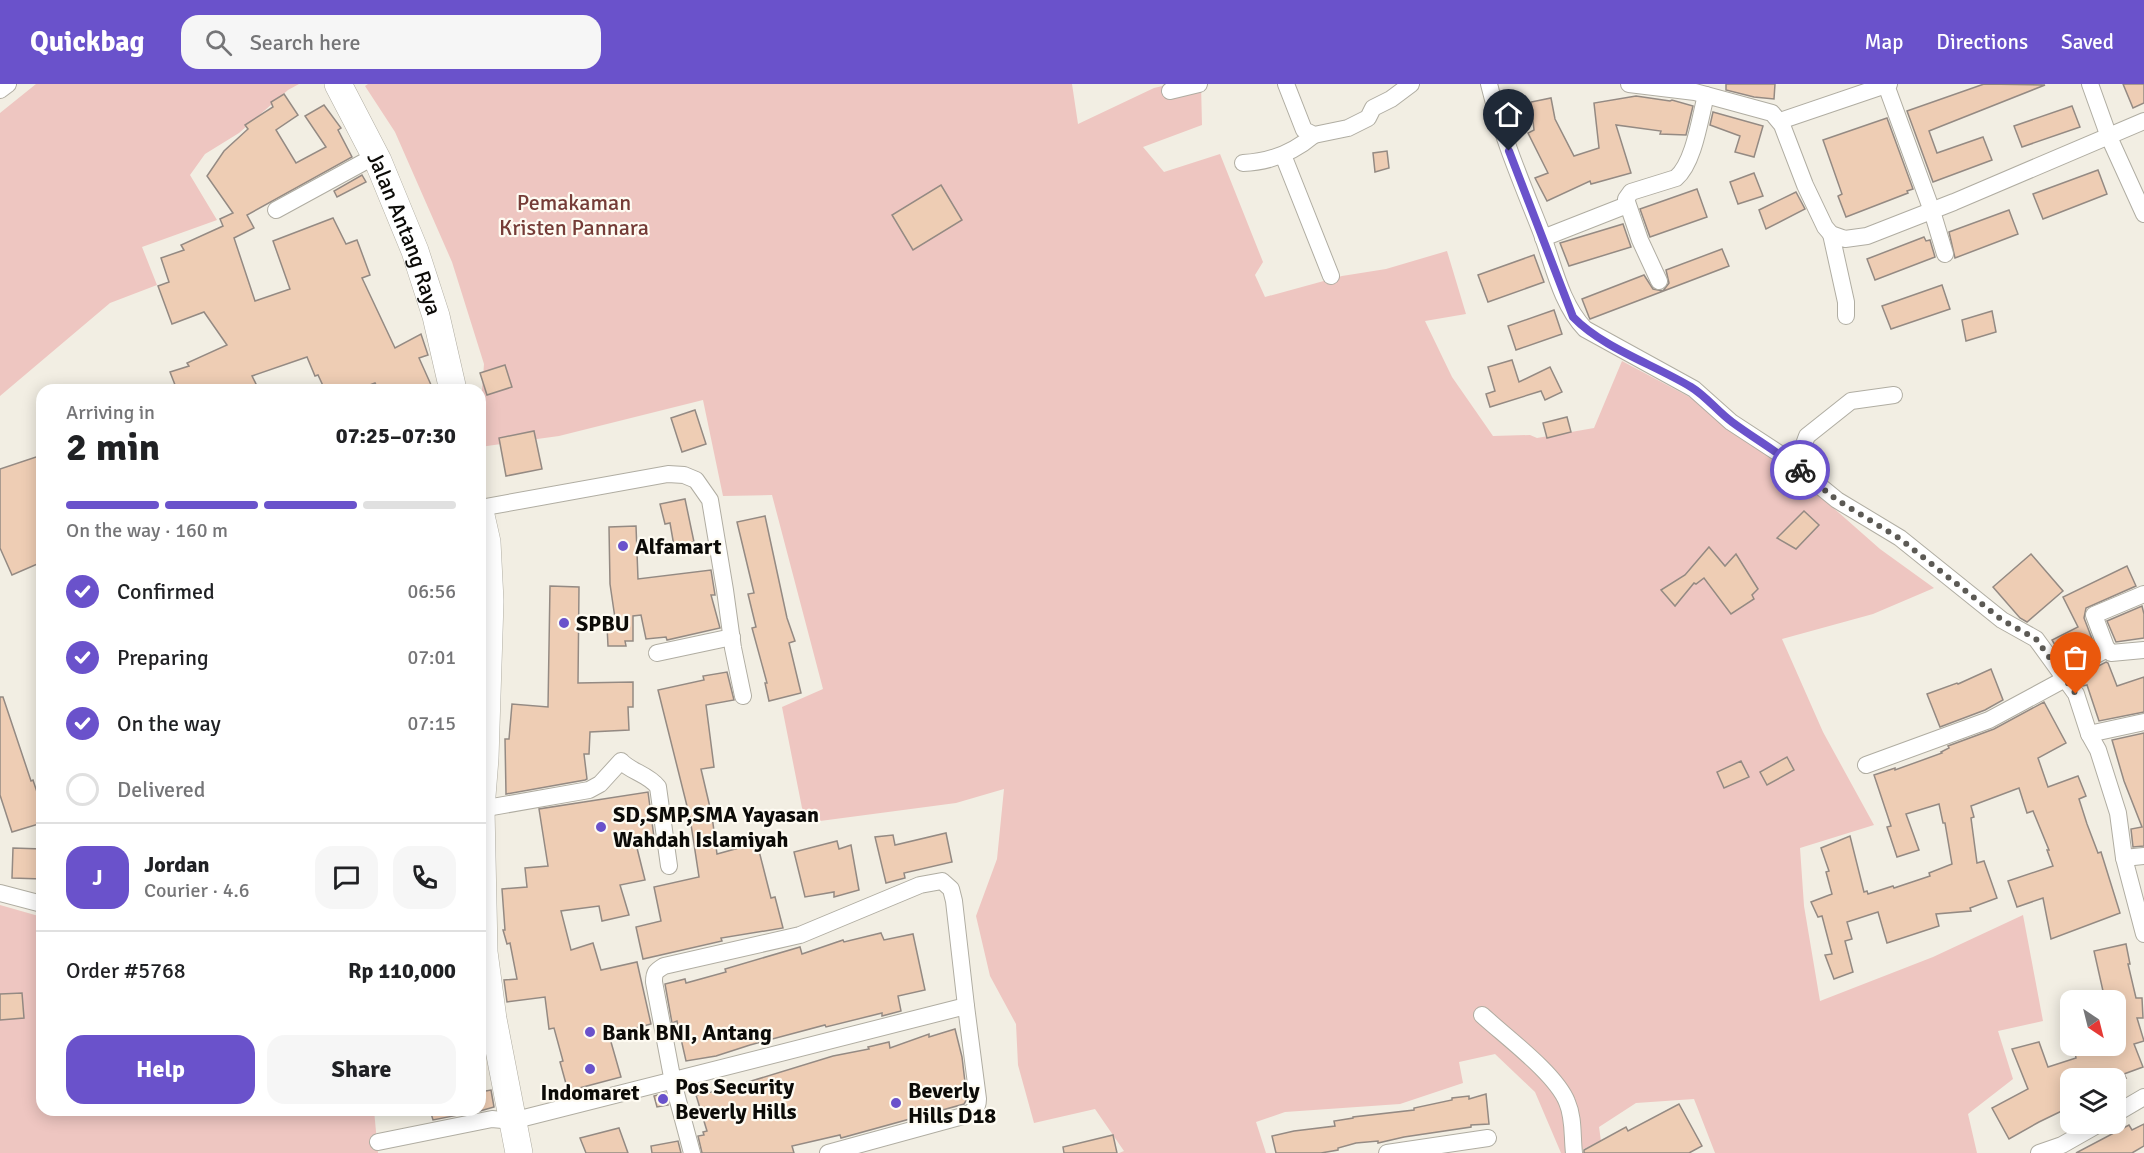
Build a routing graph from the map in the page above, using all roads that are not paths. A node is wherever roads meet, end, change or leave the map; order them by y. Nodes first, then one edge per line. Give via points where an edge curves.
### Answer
1 (8, 84) edge
2 (338, 84) edge
3 (1199, 84) edge
4 (1286, 84) edge
5 (1411, 84) edge
6 (1489, 84) edge
7 (1629, 84) edge
8 (1887, 84) edge
9 (2091, 84) edge
10 (0, 90) edge
11 (1170, 91) dead end
12 (1706, 95) junction
13 (1780, 120) junction
14 (2144, 122) edge
15 (1314, 135) junction
16 (2109, 136) junction
17 (1283, 155) junction
18 (375, 156) junction
19 (1243, 163) dead end
20 (1627, 205) junction
21 (276, 210) dead end
22 (1932, 211) junction
23 (2144, 214) edge
24 (1831, 234) junction
25 (1543, 238) junction
26 (1945, 255) dead end
27 (1331, 276) dead end
28 (1659, 281) dead end
29 (1846, 316) dead end
30 (452, 384) edge
31 (1894, 395) dead end
32 (1796, 466) junction
33 (486, 509) edge
34 (486, 537) edge
35 (2144, 594) edge
36 (732, 637) junction
37 (2107, 649) junction
38 (2144, 650) edge
39 (657, 652) dead end
40 (2063, 677) junction
41 (743, 696) dead end
42 (2144, 722) edge
43 (486, 727) edge
44 (2089, 734) junction
45 (1866, 765) dead end
46 (486, 808) edge
47 (2144, 856) edge
48 (2124, 858) junction
49 (669, 866) dead end
50 (0, 893) edge
51 (36, 902) edge
52 (2144, 934) edge
53 (486, 976) edge
54 (966, 1006) junction
55 (1482, 1015) dead end
56 (674, 1082) junction
57 (2144, 1098) edge
58 (2126, 1108) edge
59 (512, 1121) junction
60 (2081, 1134) edge
61 (378, 1142) dead end
62 (1478, 1144) edge
63 (519, 1153) edge
64 (692, 1153) edge
65 (828, 1153) edge
66 (1388, 1153) edge
67 (1574, 1153) edge
68 (2039, 1153) edge

1 - 10 street
2 - 18 main road, Jalan Antang Raya
3 - 11 street
4 - 15 street via 1304,130
5 - 15 street via 1373,108 1368,118 1348,128
6 - 25 street
7 - 12 street
8 - 13 street
8 - 22 street
9 - 16 street
12 - 13 street via 1772,113
12 - 20 street via 1681,174 1631,192
13 - 24 street via 1818,216
14 - 16 street
15 - 17 street
16 - 22 street
16 - 23 street
17 - 19 street
17 - 27 street
18 - 21 street
18 - 30 main road, Jalan Antang Raya via 419,262
20 - 25 street
20 - 28 street
22 - 24 street via 1867,236 1845,239
22 - 26 street
24 - 29 street
25 - 32 street via 1573,317 1586,330 1694,389 1731,422
31 - 32 street via 1851,401 1807,436
32 - 40 street via 1837,500 1899,538 2002,620 2036,639
33 - 36 street via 660,476 684,475 696,480 710,500
34 - 43 main road via 490,601
35 - 37 street via 2094,615
36 - 39 street
36 - 41 street
37 - 38 street via 2113,654
37 - 40 street
40 - 44 street via 2076,694
40 - 45 street via 1989,720
42 - 44 street
44 - 48 street via 2118,813
46 - 49 street via 589,790 600,784 621,760 658,787
47 - 48 street
48 - 52 street
50 - 51 street
53 - 59 main road
54 - 56 street
54 - 56 street via 951,889 942,880 920,885 800,935 656,970 654,982
54 - 65 street via 976,1108 963,1116
55 - 67 street via 1557,1085 1571,1113
56 - 59 street
56 - 64 street
57 - 58 street
59 - 61 street via 492,1119
59 - 63 main road
60 - 68 street
62 - 66 street

